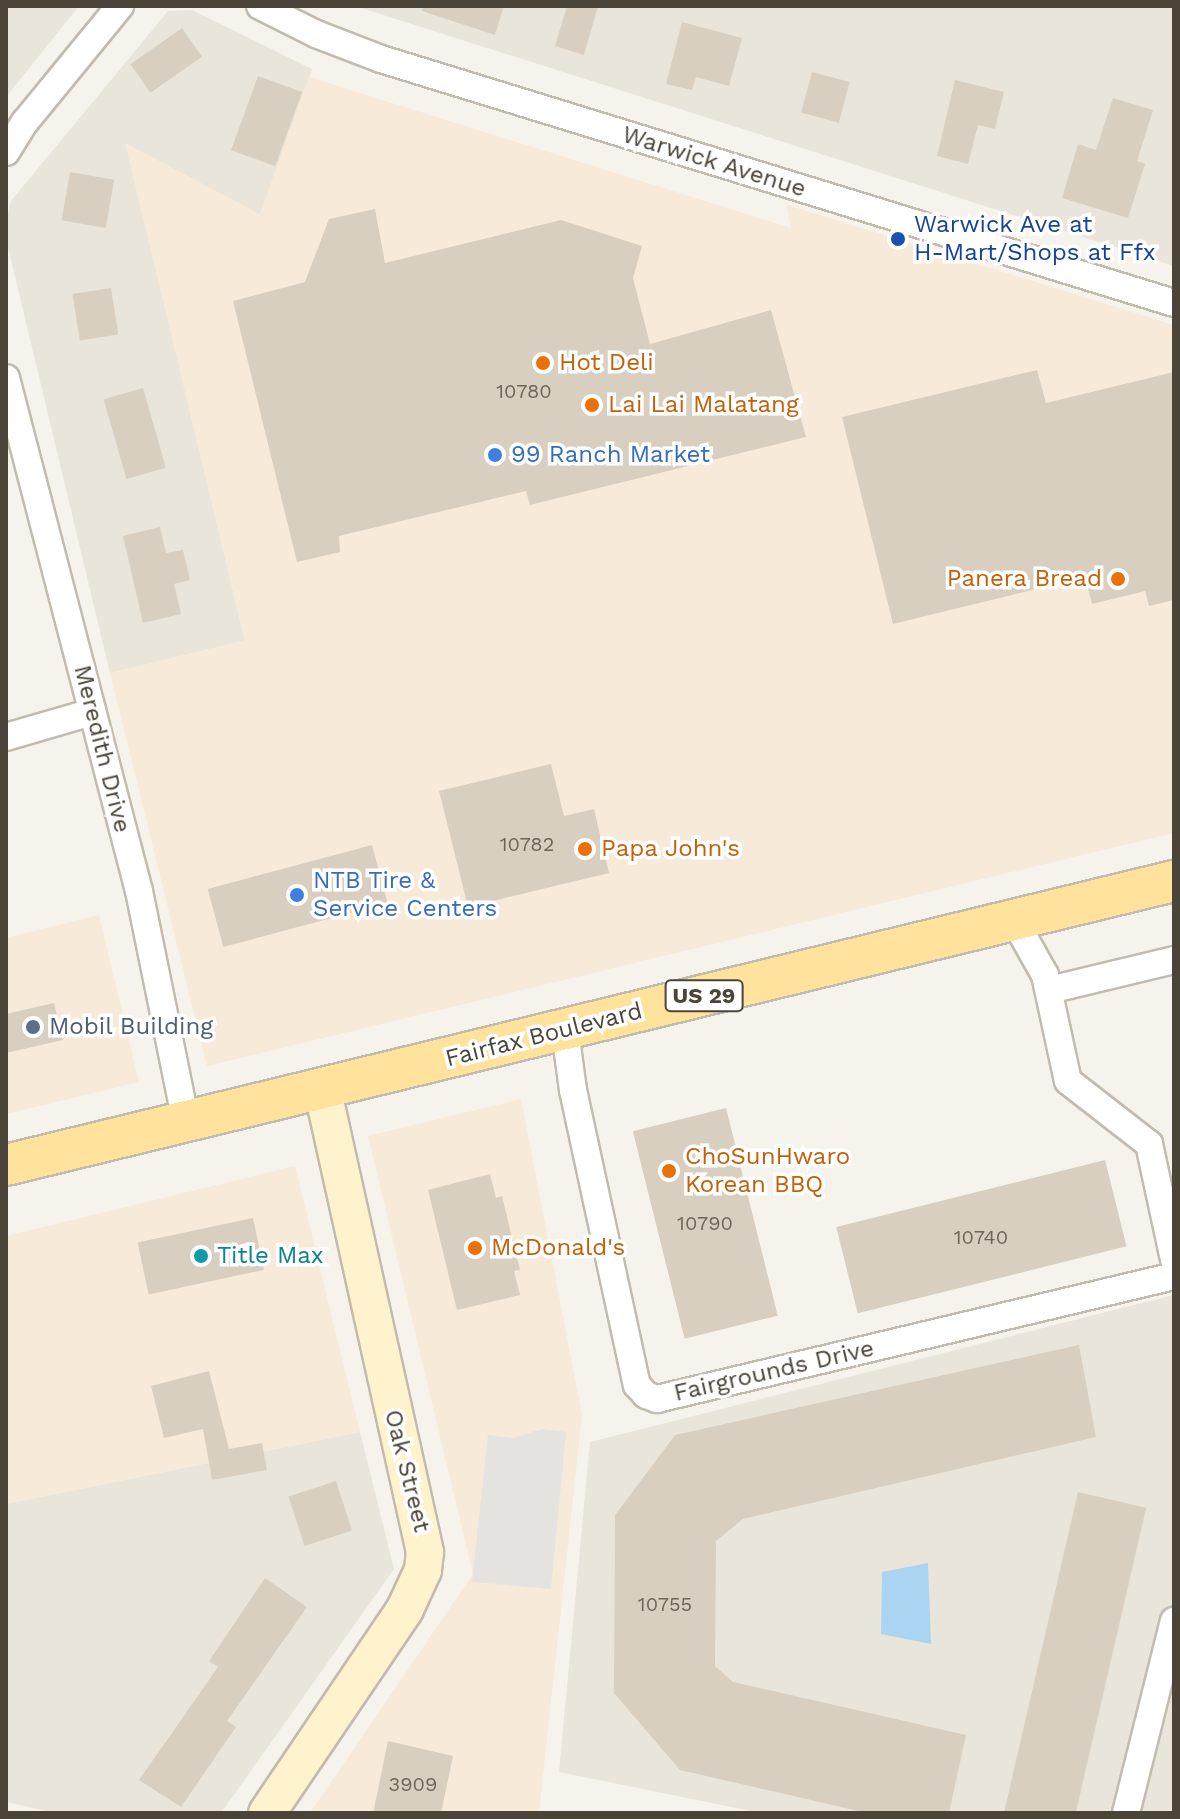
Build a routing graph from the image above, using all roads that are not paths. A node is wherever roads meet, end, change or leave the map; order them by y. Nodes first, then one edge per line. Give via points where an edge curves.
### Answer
1 (120, 6) edge
2 (260, 6) edge
3 (6, 152) edge
4 (1174, 303) edge
5 (6, 378) edge
6 (92, 712) junction
7 (6, 737) edge
8 (1174, 881) edge
9 (1014, 920) junction
10 (1174, 960) edge
11 (1049, 990) junction
12 (565, 1031) junction
13 (322, 1089) junction
14 (186, 1122) junction
15 (6, 1165) edge
16 (1174, 1260) edge
17 (1174, 1276) edge
18 (1174, 1621) edge
19 (267, 1813) edge
20 (1126, 1813) edge

1 - 3 street
2 - 4 street, Warwick Avenue via 381,59
5 - 6 street, Meredith Drive
6 - 7 street
6 - 14 street, Meredith Drive via 139,891
8 - 9 main road, Fairfax Boulevard / US 29
9 - 11 street
9 - 12 main road, Fairfax Boulevard / US 29
10 - 11 street
11 - 16 street via 1068,1081 1149,1144
12 - 13 main road, Fairfax Boulevard / US 29
12 - 17 street, Fairgrounds Drive via 637,1385 646,1395 657,1399
13 - 14 main road, Fairfax Boulevard / US 29
13 - 19 street, Oak Street via 425,1552 423,1570 405,1609
14 - 15 main road, Fairfax Boulevard / US 29
18 - 20 street

